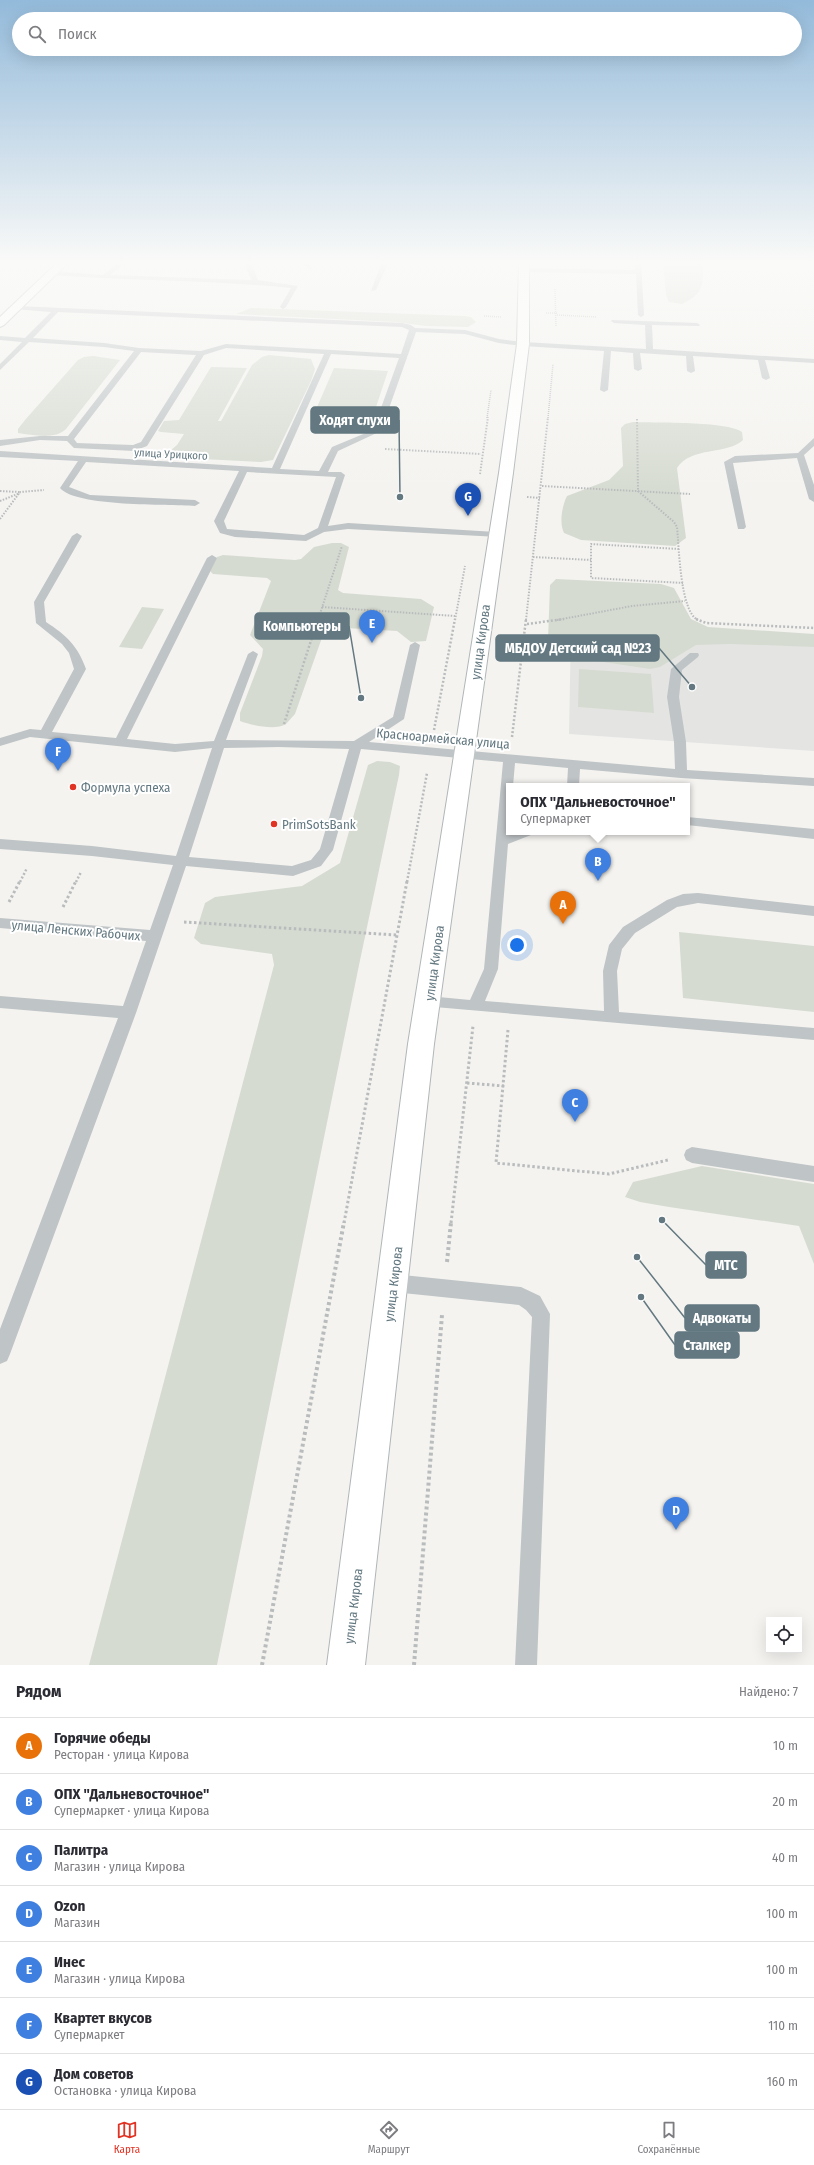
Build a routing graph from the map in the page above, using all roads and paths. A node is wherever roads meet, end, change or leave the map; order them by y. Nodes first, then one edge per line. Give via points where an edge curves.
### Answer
1 (19, 339) edge
2 (27, 339) junction
3 (410, 339) edge
4 (490, 339) edge
5 (523, 339) edge
6 (555, 339) edge
7 (649, 339) edge
8 (499, 341) joint
9 (523, 344) junction
10 (554, 346) junction
11 (608, 349) junction
12 (139, 350) junction
13 (636, 351) junction
14 (328, 352) junction
15 (650, 352) junction
16 (201, 353) junction
17 (689, 354) junction
18 (404, 356) junction
19 (761, 358) junction
20 (814, 361) edge
21 (0, 368) edge
22 (638, 369) dead end
23 (691, 371) dead end
24 (766, 378) dead end
25 (492, 386) dead end
26 (604, 390) dead end
27 (637, 419) dead end
28 (70, 439) junction
29 (814, 441) edge
30 (0, 443) edge
31 (383, 449) dead end
32 (0, 454) edge
33 (481, 454) junction
34 (800, 455) junction
35 (83, 460) junction
36 (244, 470) junction
37 (275, 471) junction
38 (322, 474) junction
39 (480, 477) dead end
40 (542, 486) junction
41 (64, 488) junction
42 (0, 491) edge
43 (638, 491) junction
44 (20, 492) junction
45 (690, 494) dead end
46 (814, 499) edge
47 (0, 501) edge
48 (195, 503) dead end
49 (0, 519) edge
50 (348, 526) junction
51 (741, 527) dead end
52 (322, 530) junction
53 (483, 535) junction
54 (76, 536) dead end
55 (680, 549) junction
56 (533, 557) junction
57 (212, 558) dead end
58 (591, 560) junction
59 (683, 583) junction
60 (685, 601) junction
61 (322, 607) junction
62 (456, 616) junction
63 (526, 624) junction
64 (814, 628) edge
65 (415, 645) dead end
66 (253, 654) dead end
67 (694, 655) dead end
68 (45, 734) junction
69 (120, 741) junction
70 (0, 742) edge
71 (278, 743) junction
72 (219, 744) junction
73 (356, 745) junction
74 (430, 752) junction
75 (463, 756) junction
76 (509, 759) junction
77 (574, 765) junction
78 (681, 774) junction
79 (814, 782) edge
80 (507, 783) edge
81 (573, 783) edge
82 (506, 790) edge
83 (690, 821) edge
84 (814, 834) edge
85 (518, 835) edge
86 (501, 842) junction
87 (0, 844) edge
88 (38, 847) junction
89 (92, 851) junction
90 (180, 860) junction
91 (7, 906) dead end
92 (814, 911) edge
93 (159, 920) junction
94 (0, 923) edge
95 (52, 927) junction
96 (397, 935) junction
97 (153, 936) junction
98 (0, 1002) edge
99 (428, 1002) junction
100 (475, 1006) junction
101 (509, 1009) junction
102 (128, 1013) junction
103 (612, 1018) junction
104 (814, 1034) edge
105 (467, 1082) junction
106 (504, 1086) junction
107 (692, 1155) joint
108 (814, 1174) edge
109 (393, 1283) junction
110 (444, 1288) junction
111 (0, 1354) edge
112 (262, 1665) edge
113 (346, 1665) edge
114 (414, 1665) edge
115 (526, 1665) edge

1 - 2 lane
2 - 12 lane
2 - 21 lane
3 - 18 lane
4 - 8 lane
5 - 9 main road, улица Кирова
6 - 10 path
7 - 15 lane
8 - 9 lane
9 - 10 lane
9 - 53 main road, улица Кирова
10 - 11 lane
10 - 40 path
11 - 13 lane
11 - 26 lane
12 - 16 lane
12 - 28 lane
13 - 15 lane
13 - 22 lane
14 - 16 lane via 226,346
14 - 18 lane
14 - 37 lane
15 - 17 lane
16 - 28 lane via 144,444 134,448 74,445
17 - 19 lane
17 - 23 lane
18 - 38 lane via 377,431 335,449
19 - 20 lane
19 - 24 lane
25 - 33 path
27 - 43 path
28 - 30 lane via 40,438
29 - 34 lane
31 - 33 path
32 - 35 lane, улица Урицкого
33 - 39 path
34 - 46 lane
34 - 51 lane via 735,459 728,462
35 - 36 lane, улица Урицкого
35 - 41 lane
36 - 37 lane, улица Урицкого
36 - 52 lane via 219,520 223,531 306,538
37 - 38 lane, улица Урицкого
38 - 52 lane, улица Урицкого via 341,475
40 - 43 path
40 - 56 path
41 - 44 path
41 - 48 lane via 90,498
42 - 44 path
43 - 45 path
43 - 55 path via 674,522
44 - 47 path
44 - 49 path
50 - 52 lane
50 - 53 lane
50 - 61 path
53 - 62 path
53 - 75 main road, улица Кирова
54 - 68 lane via 39,602 42,623 66,640 76,653 80,669
55 - 58 path via 591,544
55 - 59 path
56 - 58 path
56 - 63 path
57 - 69 lane
58 - 59 path via 591,578
59 - 60 path
60 - 63 path via 632,606
60 - 64 path via 694,618 706,623
61 - 62 path
61 - 71 path
62 - 74 path
63 - 76 path
65 - 73 lane via 398,720 372,733
66 - 72 lane
67 - 78 lane via 677,669 673,697 680,742
68 - 69 lane, Красноармейская улица
68 - 70 lane, Красноармейская улица via 30,733
69 - 72 lane, Красноармейская улица via 175,748
71 - 72 lane, Красноармейская улица
71 - 73 lane, Красноармейская улица
72 - 90 lane
73 - 74 lane, Красноармейская улица
73 - 90 lane via 326,850 316,863 292,871
74 - 75 lane, Красноармейская улица
74 - 96 path
75 - 76 lane, Красноармейская улица
75 - 99 main road, улица Кирова
76 - 77 lane, Красноармейская улица
76 - 80 lane
77 - 78 lane, Красноармейская улица
77 - 81 lane
78 - 79 lane, Красноармейская улица
82 - 86 lane
83 - 84 lane
85 - 86 lane
86 - 100 lane via 490,970
87 - 88 lane
88 - 89 lane
88 - 91 path
89 - 90 lane
89 - 95 path
90 - 93 lane
92 - 103 lane via 698,898 683,898 667,903 648,919 627,931 614,946 610,958
93 - 96 path
93 - 97 lane
94 - 95 lane, улица Ленских Рабочих
95 - 97 lane, улица Ленских Рабочих
96 - 112 path
97 - 102 lane
98 - 102 lane
99 - 100 lane
99 - 109 main road, улица Кирова
100 - 101 lane
100 - 105 path
101 - 103 lane
101 - 106 path
102 - 111 lane
103 - 104 lane
105 - 106 path
105 - 110 path
106 - 107 path via 496,1162 609,1174
107 - 108 lane
109 - 110 lane
109 - 113 main road, улица Кирова
110 - 114 path
110 - 115 lane via 521,1296 533,1303 541,1314

